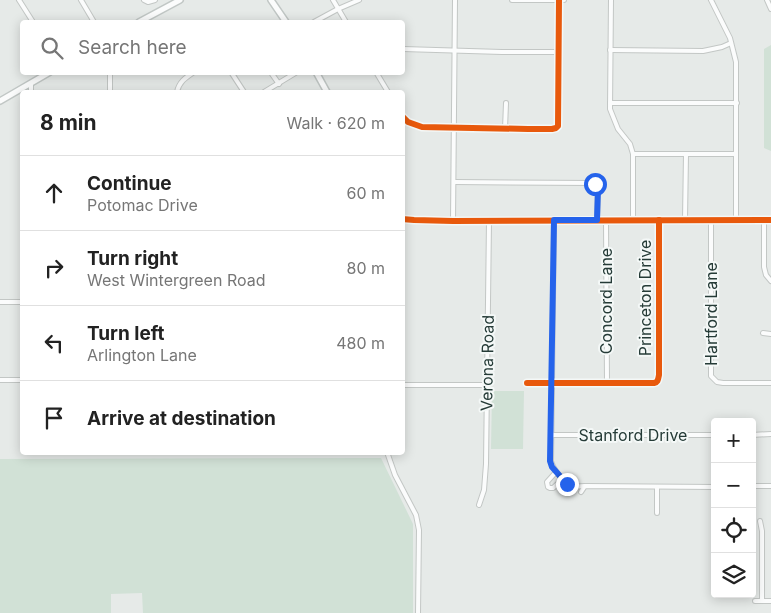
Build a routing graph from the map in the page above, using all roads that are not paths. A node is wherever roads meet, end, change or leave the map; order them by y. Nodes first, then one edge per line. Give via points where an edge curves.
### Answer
1 (19, 0) edge
2 (81, 0) edge
3 (155, 0) edge
4 (180, 0) edge
5 (271, 0) edge
6 (333, 0) edge
7 (360, 0) edge
8 (455, 0) edge
9 (512, 0) edge
10 (559, 0) edge
11 (564, 0) edge
12 (611, 0) edge
13 (711, 0) edge
14 (767, 0) edge
15 (146, 1) edge
16 (338, 8) junction
17 (771, 9) edge
18 (32, 20) edge
19 (93, 20) edge
20 (143, 20) edge
21 (285, 20) edge
22 (317, 20) edge
23 (345, 20) edge
24 (732, 43) junction
25 (405, 49) edge
26 (455, 50) junction
27 (610, 50) junction
28 (558, 52) junction
29 (45, 75) edge
30 (110, 75) edge
31 (190, 75) edge
32 (233, 75) edge
33 (273, 75) edge
34 (292, 75) edge
35 (318, 75) edge
36 (378, 75) edge
37 (31, 83) junction
38 (279, 84) junction
39 (31, 90) edge
40 (110, 90) edge
41 (178, 90) edge
42 (243, 90) edge
43 (268, 90) edge
44 (326, 90) edge
45 (387, 90) edge
46 (0, 101) edge
47 (506, 103) dead end
48 (610, 103) junction
49 (737, 103) junction
50 (405, 119) edge
51 (454, 128) junction
52 (506, 129) junction
53 (633, 154) junction
54 (686, 154) junction
55 (736, 154) junction
56 (454, 182) junction
57 (405, 218) edge
58 (606, 219) junction
59 (453, 220) junction
60 (489, 220) junction
61 (554, 220) junction
62 (597, 220) junction
63 (633, 220) junction
64 (659, 220) junction
65 (685, 220) junction
66 (711, 220) junction
67 (736, 220) junction
68 (764, 220) junction
69 (771, 220) edge
70 (771, 281) edge
71 (0, 302) edge
72 (20, 302) edge
73 (763, 334) dead end
74 (771, 334) edge
75 (0, 380) edge
76 (20, 380) edge
77 (552, 382) junction
78 (606, 382) junction
79 (527, 383) dead end
80 (771, 383) edge
81 (405, 385) edge
82 (486, 385) junction
83 (771, 434) edge
84 (711, 435) edge
85 (756, 435) edge
86 (551, 436) junction
87 (388, 455) edge
88 (556, 472) junction
89 (563, 479) junction
90 (585, 486) junction
91 (756, 486) edge
92 (771, 486) edge
93 (657, 487) junction
94 (711, 487) edge
95 (581, 492) dead end
96 (479, 505) dead end
97 (657, 513) dead end
98 (760, 521) dead end
99 (755, 601) dead end
100 (762, 601) junction
101 (771, 601) edge
102 (418, 613) edge

1 - 18 street
2 - 19 street
3 - 15 street
4 - 20 street
5 - 21 street
6 - 16 street
7 - 16 street
8 - 26 street
9 - 10 street
10 - 11 street
10 - 28 street
12 - 27 street
13 - 24 street
14 - 17 street
16 - 22 street
16 - 23 street
24 - 27 street via 703,51
24 - 49 street
25 - 26 street
26 - 28 street
26 - 51 street
27 - 48 street
28 - 52 street via 557,127
29 - 37 street
30 - 40 street
31 - 41 street
32 - 42 street
33 - 38 street
34 - 38 street
35 - 44 street
36 - 45 street
37 - 39 street
37 - 46 street
38 - 43 street
47 - 52 street
48 - 49 street
48 - 53 street via 614,121
49 - 55 street
50 - 51 street via 418,126
51 - 52 street
51 - 56 street
53 - 54 street
53 - 63 street
54 - 55 street
54 - 65 street
55 - 67 street
56 - 59 street
56 - 62 street via 594,183 598,188
57 - 59 street
58 - 62 street
58 - 63 street
58 - 78 street, Concord Lane
59 - 60 street
60 - 61 street
60 - 82 street, Verona Road
61 - 62 street
61 - 77 street
63 - 64 street
64 - 65 street
64 - 78 street, Princeton Drive via 658,380 654,383
65 - 66 street
66 - 67 street
66 - 80 street, Hartford Lane via 711,376 723,383
67 - 68 street
68 - 69 street
68 - 70 street via 764,268
71 - 72 street
73 - 74 street
75 - 76 street
77 - 78 street
77 - 79 street
77 - 86 street
81 - 82 street
82 - 96 street, Verona Road via 486,464
83 - 85 street
84 - 86 street, Stanford Drive
86 - 88 street via 550,461
87 - 102 street via 416,515 419,530
88 - 89 street
88 - 89 street via 547,482 548,487 553,488
89 - 90 street via 570,486
90 - 93 street
90 - 95 street
91 - 92 street
93 - 94 street
93 - 97 street
98 - 100 street
99 - 100 street
100 - 101 street

